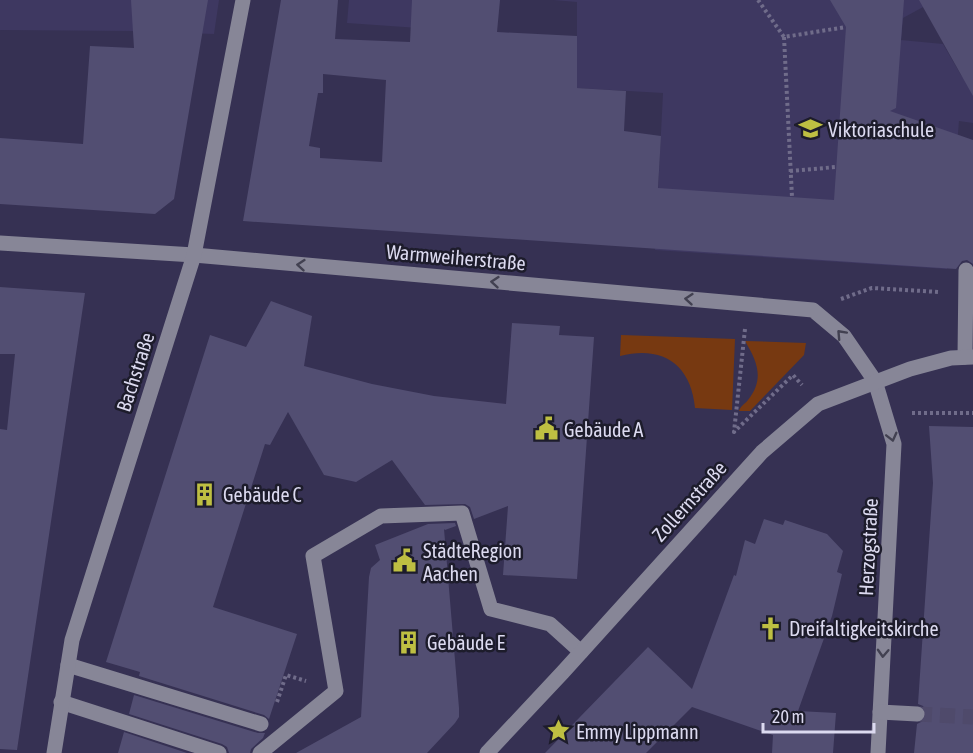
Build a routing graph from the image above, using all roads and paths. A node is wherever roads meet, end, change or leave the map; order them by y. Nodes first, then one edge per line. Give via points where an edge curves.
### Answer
1 (243, 0) edge
2 (758, 0) edge
3 (846, 27) dead end
4 (784, 37) junction
5 (836, 167) dead end
6 (790, 171) junction
7 (792, 197) dead end
8 (0, 243) edge
9 (194, 255) junction
10 (966, 270) dead end
11 (966, 294) junction
12 (747, 305) junction
13 (813, 310) junction
14 (969, 357) edge
15 (875, 381) junction
16 (818, 404) junction
17 (973, 413) edge
18 (581, 652) junction
19 (68, 665) junction
20 (61, 702) junction
21 (880, 712) junction
22 (917, 714) tunnel mouth
23 (261, 724) dead end
24 (54, 753) edge
25 (219, 753) edge
26 (260, 753) edge
27 (487, 753) edge
28 (878, 753) edge

1 - 9 street, Bachstraße
2 - 4 path
3 - 4 path
4 - 6 path
5 - 6 path
6 - 7 path
8 - 9 street, Warmweiherstraße
12 -> 9 street, Warmweiherstraße
9 - 19 street, Bachstraße via 72,640
10 - 11 street
11 - 13 path via 872,288
11 - 14 street
12 - 13 street, Warmweiherstraße
12 - 16 path via 734,432 793,375
15 -> 13 street via 844,336
14 - 15 street, Zollernstraße via 951,358
15 - 16 street, Zollernstraße
15 - 17 path via 911,413
15 -> 21 street, Herzogstraße via 894,444
16 - 18 street, Zollernstraße via 762,452
18 - 26 street via 550,624 491,609 462,513 381,516 313,556 336,691
18 - 27 street, Zollernstraße
19 - 20 street, Bachstraße
19 - 23 street
20 - 24 street, Bachstraße
20 - 25 street
21 - 22 street
21 - 28 street, Herzogstraße

